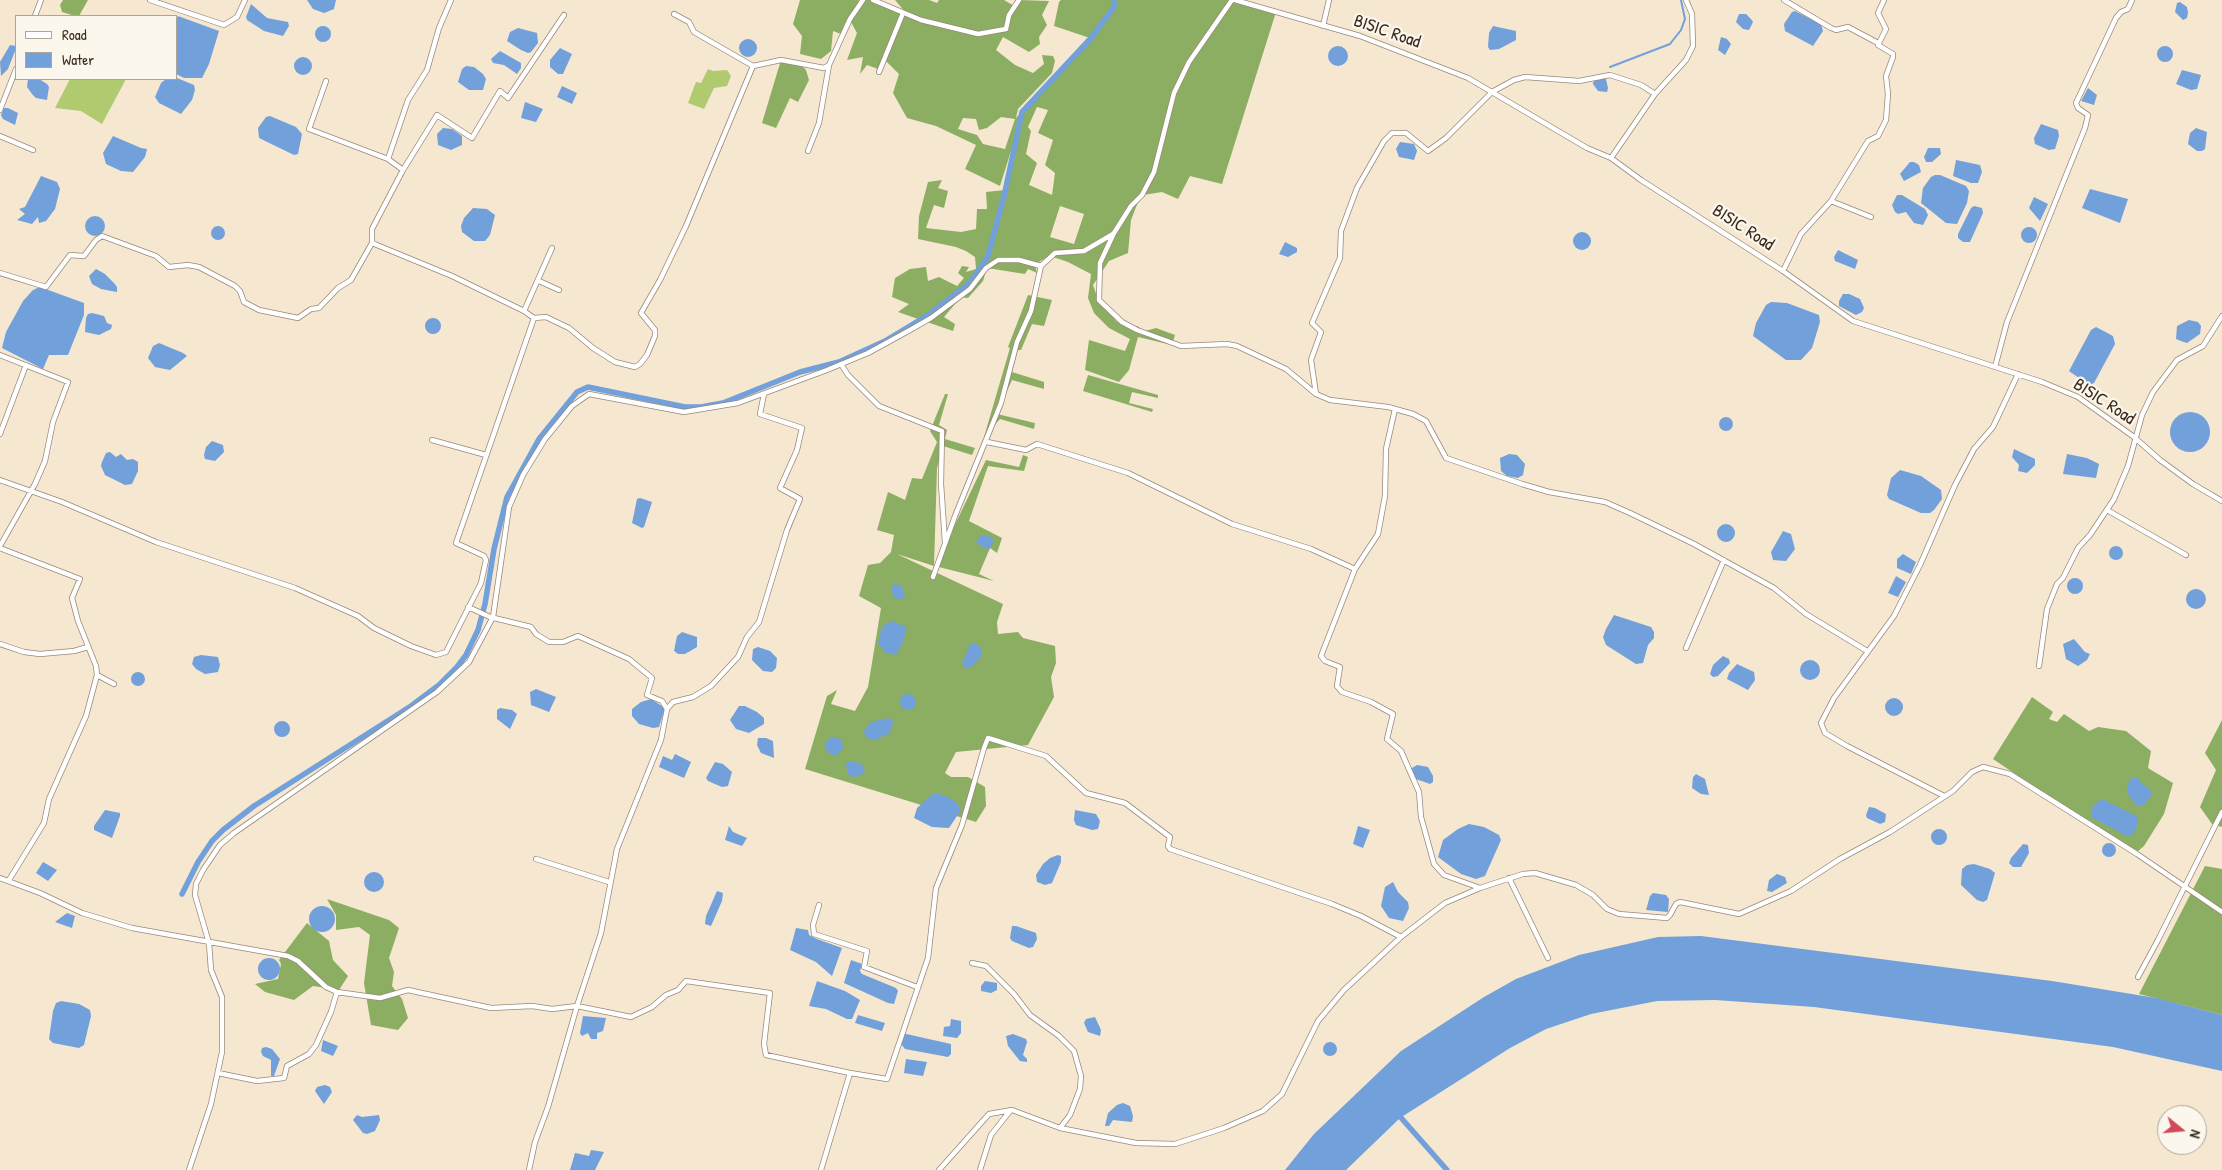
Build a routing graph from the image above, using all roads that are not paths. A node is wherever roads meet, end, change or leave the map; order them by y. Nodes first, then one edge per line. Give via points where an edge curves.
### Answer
1 (41, 0) edge
2 (150, 0) edge
3 (245, 0) edge
4 (452, 0) edge
5 (863, 0) edge
6 (873, 0) edge
7 (1018, 0) edge
8 (1234, 0) edge
9 (1329, 0) edge
10 (1686, 0) edge
11 (1784, 0) edge
12 (1884, 0) edge
13 (2132, 0) edge
14 (1246, 1) edge
15 (903, 13) junction
16 (674, 14) dead end
17 (35, 15) edge
18 (564, 15) dead end
19 (1323, 26) junction
20 (1878, 43) junction
21 (829, 65) junction
22 (753, 66) junction
23 (15, 72) edge
24 (879, 72) dead end
25 (326, 81) dead end
26 (1492, 92) junction
27 (1656, 94) junction
28 (0, 110) edge
29 (0, 136) edge
30 (33, 150) dead end
31 (808, 151) dead end
32 (1611, 158) junction
33 (388, 159) junction
34 (403, 170) junction
35 (1830, 201) junction
36 (1871, 217) dead end
37 (1114, 233) junction
38 (372, 243) junction
39 (552, 248) dead end
40 (1041, 266) junction
41 (1783, 271) junction
42 (0, 272) edge
43 (539, 281) junction
44 (559, 290) dead end
45 (524, 311) junction
46 (2222, 316) edge
47 (534, 318) junction
48 (0, 356) edge
49 (841, 364) junction
50 (26, 365) junction
51 (1995, 367) junction
52 (2018, 374) junction
53 (764, 394) junction
54 (1316, 394) junction
55 (1395, 408) junction
56 (0, 434) edge
57 (2134, 437) junction
58 (432, 440) dead end
59 (987, 442) junction
60 (486, 455) junction
61 (0, 480) edge
62 (30, 491) junction
63 (2222, 501) edge
64 (2106, 510) junction
65 (946, 542) junction
66 (0, 547) edge
67 (2186, 556) dead end
68 (1724, 560) junction
69 (1355, 570) junction
70 (933, 577) dead end
71 (468, 608) junction
72 (491, 617) junction
73 (0, 644) edge
74 (88, 646) junction
75 (1686, 648) dead end
76 (1867, 651) junction
77 (2039, 666) dead end
78 (97, 675) junction
79 (114, 684) dead end
80 (668, 708) junction
81 (1944, 796) junction
82 (2222, 812) edge
83 (536, 858) dead end
84 (0, 878) edge
85 (1509, 878) junction
86 (9, 880) junction
87 (609, 882) junction
88 (2185, 886) junction
89 (1480, 888) junction
90 (819, 905) dead end
91 (2222, 912) edge
92 (1401, 937) junction
93 (209, 943) junction
94 (1548, 958) dead end
95 (972, 963) dead end
96 (2138, 976) dead end
97 (917, 987) junction
98 (337, 992) junction
99 (577, 1006) junction
100 (218, 1073) junction
101 (850, 1074) junction
102 (1010, 1111) junction
103 (1060, 1128) junction
104 (189, 1170) edge
105 (529, 1170) edge
106 (821, 1170) edge
107 (939, 1170) edge
108 (980, 1170) edge

1 - 17 street
2 - 3 street via 224,25 237,17
4 - 33 street via 427,70 408,100
5 - 21 street via 850,19
6 - 15 street
7 - 15 street via 1009,15 1006,29 978,34
8 - 14 street, BISIC Road
8 - 37 street via 1189,62 1174,93 1154,172 1142,195
9 - 19 street
10 - 27 street via 1692,14 1694,46
11 - 20 street via 1831,28 1848,27
12 - 20 street via 1878,13 1886,29
13 - 51 street via 2128,9 2116,18 2076,103 2088,115 2086,128 2007,322
14 - 19 street, BISIC Road
15 - 24 street
16 - 22 street via 689,22 694,32
18 - 34 street via 508,98 500,91 472,138 437,115
19 - 26 street, BISIC Road via 1416,56
20 - 35 street via 1894,57 1886,76 1886,120 1878,136 1864,147
21 - 22 street via 824,68 781,60
21 - 31 street via 819,123
22 - 47 street via 686,226 640,313 655,330 647,355 635,367 626,366 593,348 569,328 546,317
23 - 28 street
25 - 33 street via 309,129
26 - 27 street via 1525,77 1579,81 1610,75
26 - 32 street, BISIC Road via 1587,148
26 - 54 street via 1446,138 1428,151 1406,133 1392,133 1357,188 1342,231 1340,258 1312,323 1321,332 1312,360
27 - 32 street
29 - 30 street
32 - 41 street, BISIC Road
33 - 34 street
34 - 38 street via 372,229
35 - 36 street
35 - 41 street via 1801,234
37 - 40 street via 1084,251 1055,253
37 - 54 street via 1100,263 1099,300 1122,322 1184,347 1237,346 1286,369
38 - 42 street via 351,280 338,288 319,308 310,309 298,318 259,310 244,302 235,286 199,267 169,267 156,256 102,236 84,256 70,255 46,287
38 - 45 street via 452,276
39 - 43 street
40 - 49 street via 1019,260 998,260 986,268 970,289 931,318
40 - 59 street via 1002,403
41 - 51 street, BISIC Road via 1853,321
43 - 44 street
43 - 45 street
45 - 47 street
46 - 57 street via 2203,346 2177,360 2162,378
47 - 60 street
48 - 50 street
49 - 53 street
49 - 65 street via 879,406 942,431 941,484
50 - 56 street
50 - 62 street via 68,382 53,422 45,461
51 - 52 street, BISIC Road
52 - 57 street, BISIC Road via 2078,397
52 - 76 street via 1993,427 1974,449 1894,616
53 - 72 street via 720,407 684,412 589,394 572,406 545,439 523,475 509,507
53 - 80 street via 760,414 802,428 797,450 780,488 800,499 787,530 759,622 738,657 711,686 693,697 673,702
54 - 55 street via 1337,401
55 - 68 street via 1426,420 1446,458 1549,492 1605,502
55 - 69 street via 1386,449 1385,496 1378,534
57 - 63 street, BISIC Road via 2192,484
57 - 64 street via 2128,466
58 - 60 street
59 - 65 street
59 - 69 street via 1026,450 1037,444 1128,473 1232,524 1311,550
60 - 71 street via 456,543 486,560 481,583
61 - 62 street
62 - 66 street
62 - 71 street via 79,508 156,542 295,588 436,655 446,652
64 - 67 street
64 - 77 street via 2078,548 2064,578 2057,584 2047,609
65 - 70 street
66 - 74 street via 80,579 72,598
68 - 75 street
68 - 76 street via 1774,588 1806,614
69 - 89 street via 1321,656 1340,667 1337,686 1342,692 1393,714 1387,739 1401,751 1419,792 1421,817 1434,864 1444,875
71 - 72 street
72 - 80 street via 531,627 550,642 563,642 578,636 629,659 652,678 647,695 662,701
72 - 93 street via 469,662 437,692 234,832 220,845 196,884 195,895
73 - 74 street via 24,652 46,654
74 - 78 street
76 - 81 street via 1824,715 1821,728 1847,746
78 - 79 street
78 - 86 street via 86,716 49,799 44,823
80 - 87 street via 661,740 617,849
81 - 85 street via 1791,891 1739,914 1680,902 1667,918 1641,918 1607,909 1586,890 1562,878 1535,873
81 - 88 street via 1978,769 2002,770
82 - 88 street
83 - 87 street
84 - 86 street
85 - 89 street
85 - 94 street
86 - 93 street via 91,916 157,934
87 - 99 street via 601,933
88 - 91 street
88 - 96 street
89 - 92 street via 1445,903
90 - 97 street via 813,925 814,934 868,951 864,967
92 - 97 street via 1332,904 1170,849 1170,837 1125,803 1086,793 1046,756 988,738 962,825 936,888 928,958
92 - 103 street via 1364,970 1318,1021 1282,1094 1263,1111 1175,1144 1136,1143
93 - 98 street via 288,956
93 - 100 street via 210,970 222,997 222,1052
95 - 103 street via 986,966 1014,994 1030,1016 1074,1051 1081,1076 1080,1089 1070,1115
97 - 101 street via 887,1079
98 - 99 street via 380,998 408,990 491,1008
98 - 100 street via 316,1045 309,1054 287,1066 284,1078 257,1081
99 - 101 street via 631,1017 652,1007 686,981 770,993 764,1044 766,1055
99 - 105 street
100 - 104 street
101 - 106 street
102 - 103 street
102 - 107 street via 989,1114
102 - 108 street via 991,1135

